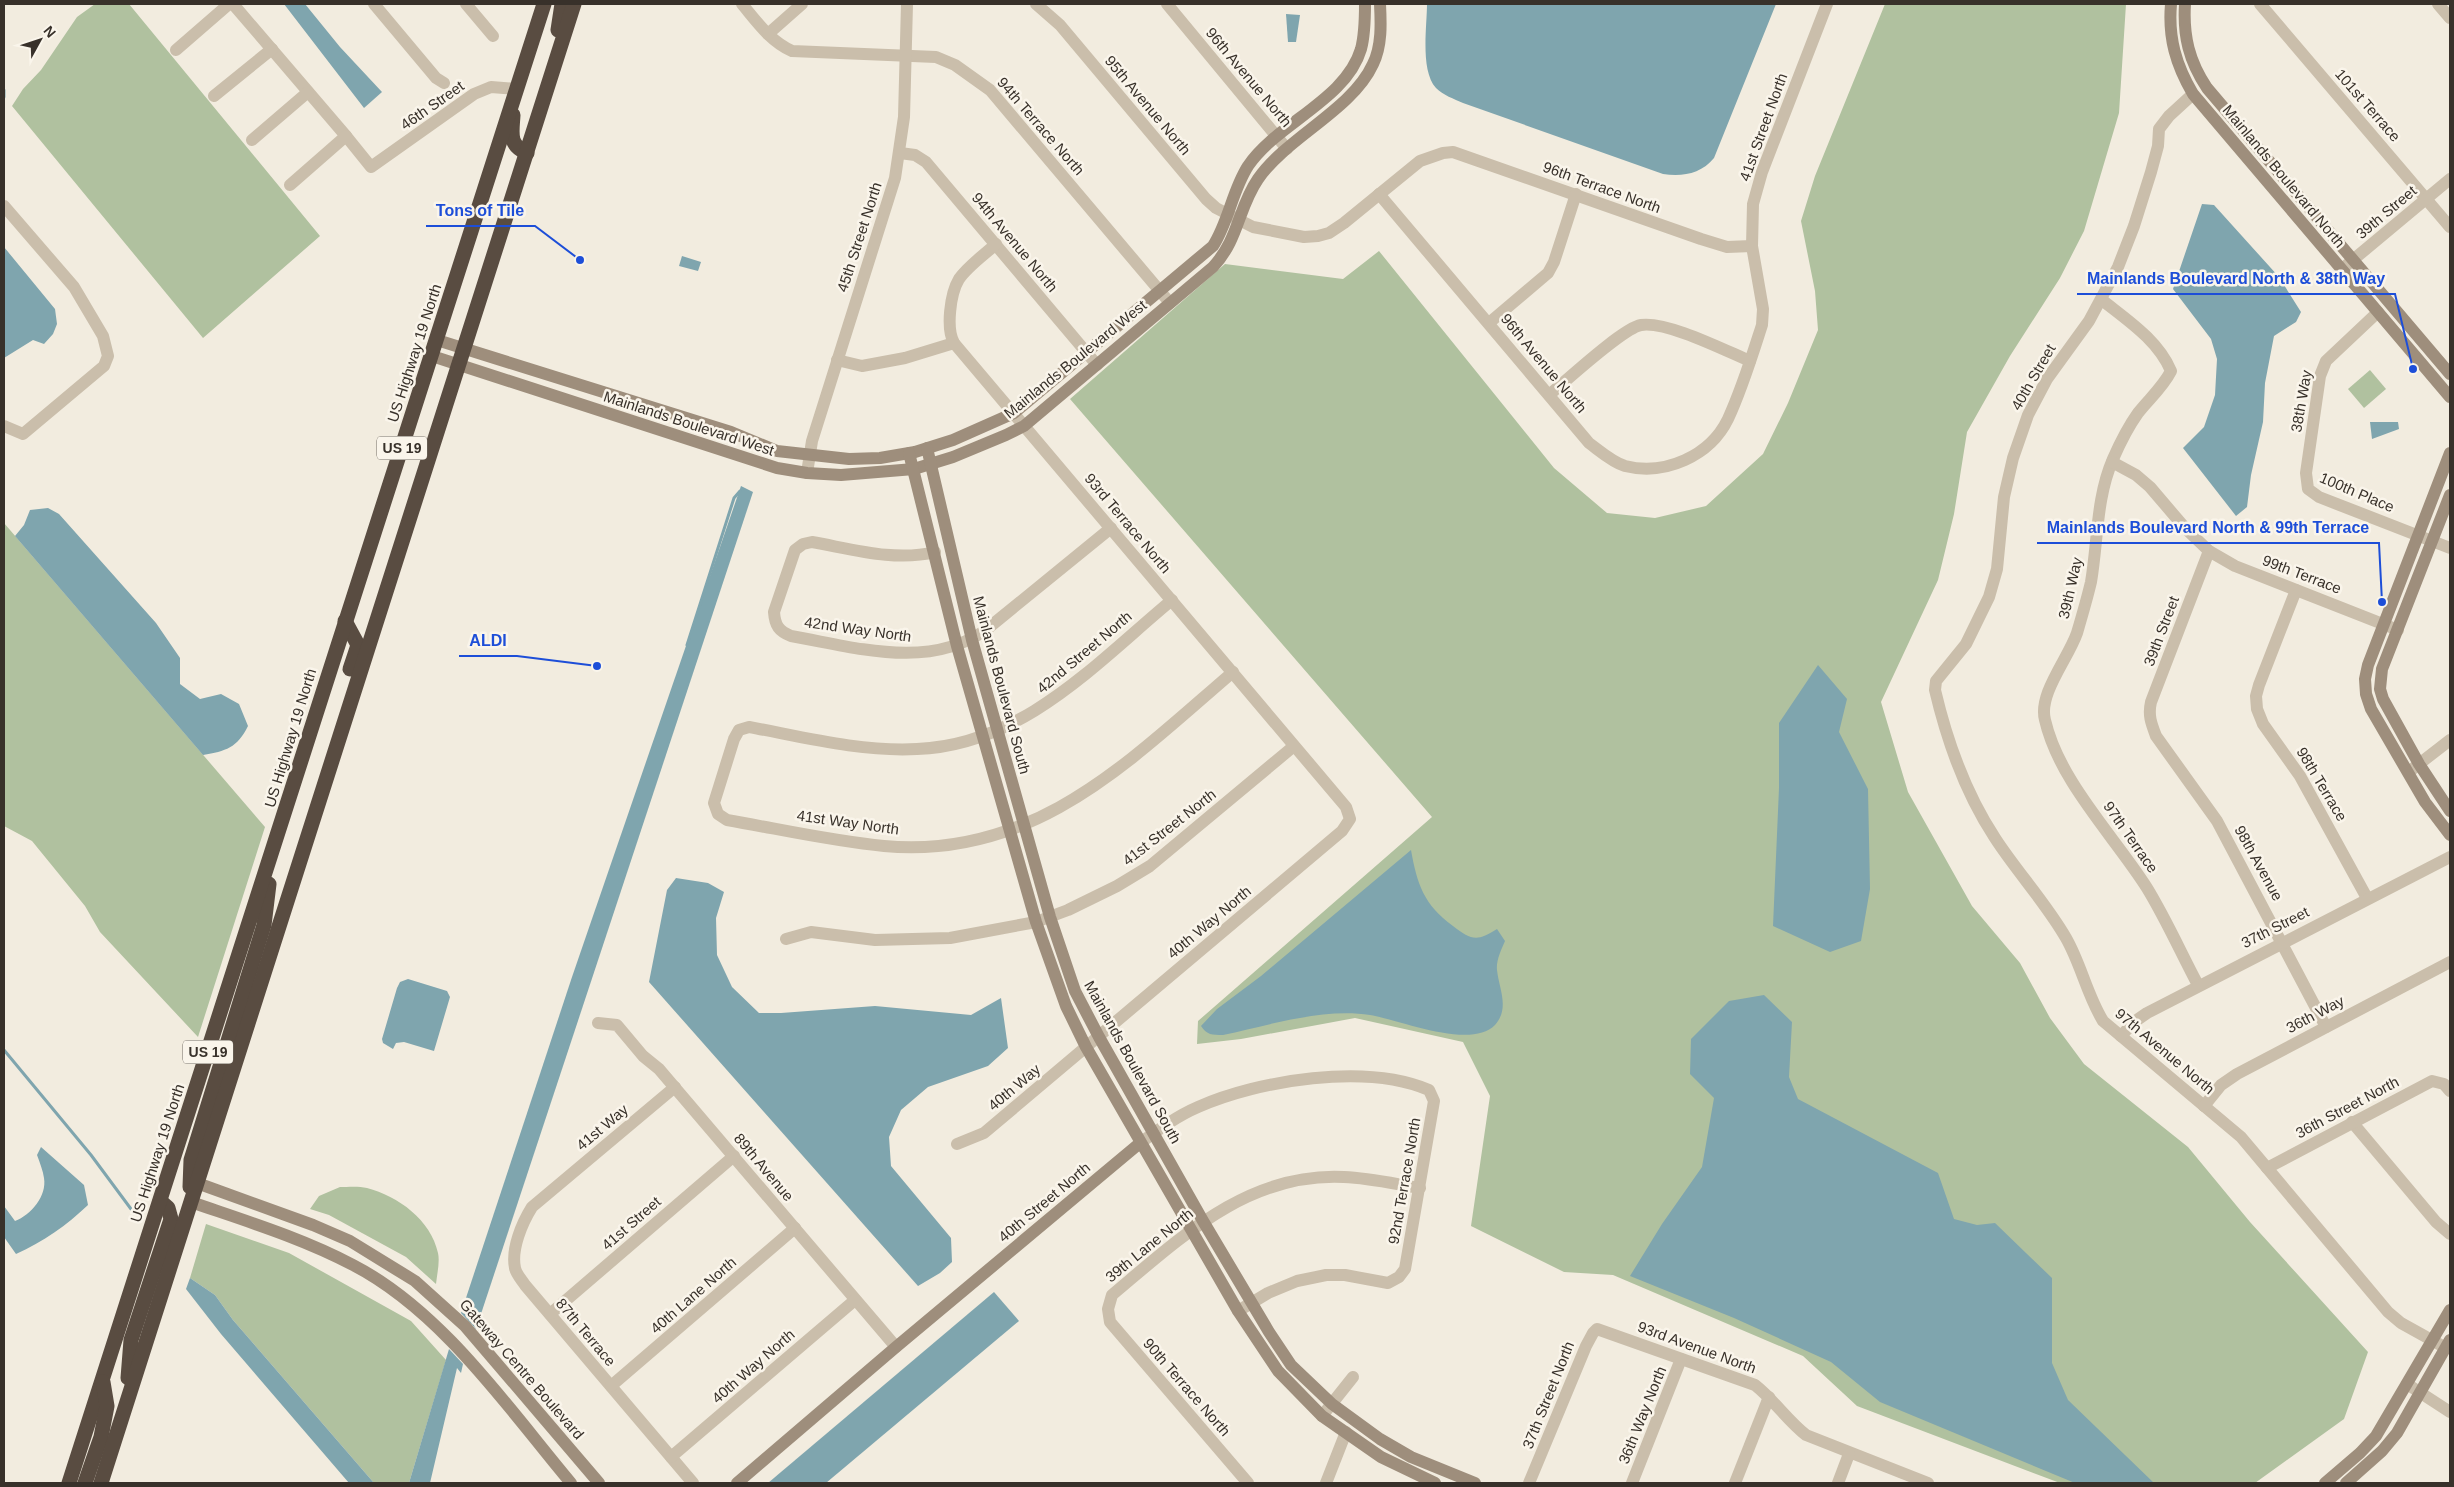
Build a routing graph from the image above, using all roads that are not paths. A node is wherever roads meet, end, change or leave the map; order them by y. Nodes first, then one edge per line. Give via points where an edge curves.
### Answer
1 (231, 4) edge
2 (374, 4) edge
3 (466, 4) edge
4 (544, 4) edge
5 (562, 4) edge
6 (574, 4) edge
7 (742, 4) edge
8 (802, 4) edge
9 (907, 4) edge
10 (1036, 4) edge
11 (1167, 4) edge
12 (1365, 4) edge
13 (1380, 4) edge
14 (1827, 4) edge
15 (2171, 4) edge
16 (2185, 4) edge
17 (2260, 4) edge
18 (2438, 4) edge
19 (2450, 18) edge
20 (768, 34) junction
21 (493, 36) dead end
22 (272, 48) junction
23 (176, 50) dead end
24 (905, 55) junction
25 (552, 71) junction
26 (444, 83) dead end
27 (308, 92) junction
28 (515, 94) junction
29 (2193, 94) junction
30 (214, 96) dead end
31 (346, 136) junction
32 (1277, 136) junction
33 (252, 140) dead end
34 (1288, 149) junction
35 (527, 153) junction
36 (900, 153) junction
37 (2450, 179) edge
38 (290, 185) dead end
39 (1379, 194) junction
40 (1576, 194) junction
41 (2426, 199) junction
42 (4, 206) edge
43 (1227, 214) junction
44 (1239, 221) junction
45 (2450, 227) edge
46 (996, 244) junction
47 (1752, 246) junction
48 (2353, 260) junction
49 (2342, 269) junction
50 (1160, 291) junction
51 (2102, 300) junction
52 (1170, 303) junction
53 (2378, 312) junction
54 (1489, 323) junction
55 (437, 340) junction
56 (954, 344) junction
57 (465, 348) junction
58 (1087, 353) junction
59 (432, 356) junction
60 (837, 360) junction
61 (1750, 361) junction
62 (1097, 365) junction
63 (459, 366) junction
64 (2450, 374) edge
65 (1550, 395) junction
66 (2450, 397) edge
67 (1014, 413) junction
68 (4, 426) edge
69 (1024, 426) junction
70 (1718, 435) joint
71 (927, 448) junction
72 (910, 453) junction
73 (2450, 453) edge
74 (810, 455) junction
75 (2112, 462) junction
76 (930, 464) junction
77 (914, 469) junction
78 (807, 474) junction
79 (2308, 489) joint
80 (2450, 495) edge
81 (1111, 528) junction
82 (2419, 535) junction
83 (2432, 541) junction
84 (2450, 548) edge
85 (2209, 551) junction
86 (935, 552) junction
87 (2296, 590) junction
88 (1172, 600) junction
89 (345, 621) junction
90 (2384, 623) junction
91 (2398, 630) junction
92 (972, 640) junction
93 (957, 646) junction
94 (1233, 672) junction
95 (1935, 690) joint
96 (2044, 705) joint
97 (2151, 723) joint
98 (749, 727) joint
99 (997, 732) junction
100 (983, 738) junction
101 (2450, 740) edge
102 (1294, 746) junction
103 (2419, 764) junction
104 (2408, 772) junction
105 (2450, 811) edge
106 (1350, 819) joint
107 (1023, 824) junction
108 (1008, 830) junction
109 (309, 832) junction
110 (2450, 835) edge
111 (274, 848) junction
112 (2450, 857) edge
113 (2367, 898) junction
114 (1050, 917) junction
115 (1036, 922) junction
116 (786, 939) dead end
117 (2283, 942) junction
118 (2450, 962) edge
119 (2198, 985) junction
120 (598, 1023) dead end
121 (2326, 1026) junction
122 (2121, 1036) junction
123 (1099, 1037) junction
124 (1086, 1047) junction
125 (675, 1087) junction
126 (2447, 1087) edge
127 (1429, 1090) joint
128 (2204, 1106) junction
129 (2352, 1122) junction
130 (1154, 1133) junction
131 (1140, 1143) junction
132 (958, 1144) dead end
133 (734, 1156) junction
134 (2267, 1168) junction
135 (197, 1183) junction
136 (1420, 1188) junction
137 (550, 1191) joint
138 (160, 1201) junction
139 (191, 1202) junction
140 (1203, 1221) junction
141 (795, 1228) junction
142 (1190, 1229) junction
143 (2450, 1234) edge
144 (435, 1297) junction
145 (856, 1300) junction
146 (1251, 1303) junction
147 (1108, 1309) joint
148 (2450, 1310) edge
149 (1238, 1311) junction
150 (422, 1314) junction
151 (550, 1314) junction
152 (1606, 1331) joint
153 (2433, 1340) junction
154 (2448, 1344) edge
155 (896, 1347) junction
156 (1681, 1359) junction
157 (1353, 1377) dead end
158 (102, 1381) junction
159 (2407, 1384) junction
160 (611, 1386) junction
161 (2420, 1393) junction
162 (1769, 1397) junction
163 (1332, 1404) junction
164 (124, 1409) junction
165 (2450, 1412) edge
166 (1322, 1416) junction
167 (1346, 1432) junction
168 (1850, 1454) junction
169 (671, 1457) junction
170 (70, 1483) edge
171 (85, 1483) edge
172 (101, 1483) edge
173 (571, 1483) edge
174 (599, 1483) edge
175 (693, 1483) edge
176 (737, 1483) edge
177 (1248, 1483) edge
178 (1326, 1483) edge
179 (1435, 1483) edge
180 (1475, 1483) edge
181 (1529, 1483) edge
182 (1632, 1483) edge
183 (1735, 1483) edge
184 (1838, 1483) edge
185 (1928, 1483) edge
186 (2324, 1483) edge
187 (2346, 1483) edge

1 - 22 street
1 - 23 street
2 - 26 street via 436,78
3 - 21 street
4 - 28 highway, US Highway 19 North / US 19
5 - 25 highway
6 - 25 highway, US 19
7 - 20 street, 94th Terrace North
8 - 20 street
9 - 24 street, 45th Street North
10 - 43 street, 95th Avenue North via 1060,25 1206,199
11 - 32 street, 96th Avenue North
12 - 32 street, Mainlands Boulevard West via 1364,35 1353,68 1342,82
13 - 34 street, Mainlands Boulevard West via 1378,50 1374,64 1350,94
14 - 47 street, 41st Street North via 1762,172 1753,204
15 - 29 street, Mainlands Boulevard North via 2175,59
16 - 48 street, Mainlands Boulevard North via 2188,52 2194,70
17 - 41 street, 101st Terrace
18 - 19 street
20 - 24 street, 94th Terrace North via 780,46 792,51
22 - 27 street
22 - 30 street
24 - 36 street, 45th Street North
24 - 50 street, 94th Terrace North via 936,57 955,65 990,90
25 - 35 highway, US 19
27 - 31 street
27 - 33 street
28 - 31 street, 46th Street via 491,87 474,94 371,167
28 - 35 highway via 514,143
28 - 55 highway, US Highway 19 North / US 19
29 - 49 street, Mainlands Boulevard North
29 - 51 street, 40th Street via 2159,129 2158,146 2134,226
31 - 38 street
32 - 34 street, 96th Avenue North
32 - 43 street, Mainlands Boulevard West via 1249,165
34 - 44 street, Mainlands Boulevard West via 1258,179
35 - 57 highway, US 19
36 - 46 street, 94th Avenue North via 915,155 926,162
36 - 60 street, 45th Street North
37 - 41 street, 39th Street
39 - 40 street, 96th Terrace North via 1420,161 1443,152 1453,152
39 - 44 street via 1329,233 1318,236 1304,237
39 - 54 street, 96th Avenue North
40 - 47 street, 96th Terrace North via 1701,240 1727,247
40 - 54 street via 1548,272
41 - 45 street, 101st Terrace
41 - 48 street, 39th Street
42 - 68 street via 74,287 103,336 108,356 104,366 24,434
43 - 44 street, 95th Avenue North
43 - 50 street, Mainlands Boulevard West via 1213,246
44 - 52 street, Mainlands Boulevard West via 1233,240 1214,267
46 - 56 street via 957,281 948,325
46 - 58 street, 94th Avenue North
47 - 61 street, 41st Street North via 1763,309 1762,325
48 - 49 street, 39th Street
48 - 64 street, Mainlands Boulevard North
49 - 53 street, Mainlands Boulevard North
50 - 52 street, 94th Terrace North
50 - 58 street, Mainlands Boulevard West
51 - 75 street, 39th Way via 2141,331 2171,371 2128,428
51 - 95 street, 40th Street via 2047,379 2028,415 2004,497 1997,569 1989,596 1966,644 1936,681
52 - 62 street, Mainlands Boulevard West
53 - 66 street, Mainlands Boulevard North
53 - 79 street, 38th Way via 2326,360 2320,376 2306,473
54 - 65 street, 96th Avenue North
55 - 57 street, Mainlands Boulevard West
55 - 59 highway, US Highway 19 North / US 19
56 - 60 street via 862,366
56 - 67 street, 93rd Terrace North
57 - 63 highway, US 19
57 - 74 street, Mainlands Boulevard West via 731,432 777,451
58 - 62 street, 94th Avenue North
58 - 67 street, Mainlands Boulevard West
59 - 63 street, Mainlands Boulevard West
59 - 89 highway, US Highway 19 North / US 19
60 - 74 street, 45th Street North
61 - 65 street via 1660,326 1640,325 1624,334
61 - 70 street, 41st Street North via 1728,419
62 - 69 street, Mainlands Boulevard West
63 - 78 street, Mainlands Boulevard West via 777,468
63 - 109 highway, US 19
65 - 70 street, 96th Avenue North via 1590,443 1623,466 1665,468 1683,462
67 - 69 street, 93rd Terrace North
67 - 71 street, Mainlands Boulevard West via 954,440
69 - 76 street, Mainlands Boulevard West via 979,447
69 - 81 street, 93rd Terrace North
71 - 72 street, Mainlands Boulevard West
71 - 76 street, Mainlands Boulevard South
72 - 74 street, Mainlands Boulevard West via 849,459
72 - 77 street, Mainlands Boulevard South
73 - 82 street
74 - 78 street, 45th Street North
75 - 85 street, 99th Terrace via 2150,487 2184,528
75 - 96 street, 39th Way via 2104,486 2091,582 2083,613
76 - 77 street, Mainlands Boulevard West
76 - 92 street, Mainlands Boulevard South
77 - 78 street, Mainlands Boulevard West via 841,475
77 - 86 street, Mainlands Boulevard South
79 - 82 street, 100th Place via 2319,497
80 - 83 street
81 - 88 street, 93rd Terrace North
81 - 92 street, 42nd Way North
82 - 83 street, 100th Place
82 - 90 street
83 - 84 street, 100th Place
83 - 91 street
85 - 87 street, 99th Terrace via 2235,566
85 - 97 street, 39th Street via 2151,702
86 - 93 street, Mainlands Boulevard South
86 - 93 street, 42nd Way North via 897,556 812,542 803,544 796,550 774,612 775,622 781,632 791,636 887,652 914,654
87 - 90 street, 99th Terrace
87 - 113 street, 98th Terrace via 2259,685 2257,709 2300,776
88 - 94 street, 93rd Terrace North
88 - 99 street, 42nd Street North via 1062,693 1039,710
89 - 109 highway via 358,645 309,800
89 - 111 highway, US Highway 19 North / US 19
90 - 91 street, 99th Terrace
90 - 104 street via 2367,672 2366,694 2371,709
91 - 103 street via 2382,669 2380,689
92 - 93 street, 42nd Way North
92 - 99 street, Mainlands Boulevard South
93 - 100 street, Mainlands Boulevard South
94 - 102 street, 93rd Terrace North
94 - 107 street, 41st Way North via 1098,785 1067,805
95 - 122 street, 97th Avenue North via 1954,752 1981,815 2022,879 2066,938 2103,1021
96 - 119 street, 97th Terrace via 2044,719 2070,777 2148,889
97 - 117 street, 98th Avenue via 2156,736 2217,821
98 - 100 street, 42nd Street North via 884,749 918,749
98 - 108 street, 41st Way North via 739,730 734,738 714,803 718,814 727,820 885,846 949,843
99 - 100 street, 42nd Street North
99 - 107 street, Mainlands Boulevard South
100 - 108 street, Mainlands Boulevard South
101 - 103 street
102 - 106 street, 93rd Terrace North via 1346,807
102 - 114 street, 41st Street North via 1150,866 1117,886
103 - 104 street
103 - 105 street
104 - 110 street
106 - 123 street, 40th Way North via 1342,831
107 - 108 street, 41st Way North
107 - 114 street, Mainlands Boulevard South
108 - 115 street, Mainlands Boulevard South
109 - 135 highway, US 19
111 - 138 highway, US Highway 19 North / US 19
111 - 139 highway via 264,925 191,1160
112 - 113 street, 37th Street
113 - 117 street, 37th Street
114 - 115 street, 41st Street North
114 - 123 street, Mainlands Boulevard South via 1075,991
115 - 116 street, 41st Street North via 941,939 875,940 811,932
115 - 124 street, Mainlands Boulevard South via 1066,1006
117 - 119 street, 37th Street
117 - 121 street, 98th Avenue
118 - 121 street, 36th Way
119 - 122 street, 37th Street via 2147,1013
120 - 125 street, 89th Avenue via 617,1026 642,1056 659,1068
121 - 128 street, 36th Way via 2237,1074 2221,1085
122 - 128 street, 97th Avenue North
123 - 124 street, 40th Way North
123 - 130 street, Mainlands Boulevard South
124 - 131 street, Mainlands Boulevard South
124 - 132 street, 40th Way via 984,1133
125 - 133 street, 89th Avenue
125 - 137 street, 41st Way
126 - 129 street, 36th Street North via 2432,1081
127 - 130 street, 40th Street North via 1375,1078 1295,1080 1225,1096 1196,1107
127 - 136 street, 92nd Terrace North via 1434,1101
128 - 134 street, 97th Avenue North via 2242,1137
129 - 134 street, 36th Street North
129 - 143 street via 2436,1222
130 - 131 street, 40th Street North
130 - 140 street, Mainlands Boulevard South
131 - 142 street, Mainlands Boulevard South
131 - 155 street, 40th Street North
133 - 141 street, 89th Avenue
133 - 151 street, 41st Street
134 - 153 street, 97th Avenue North via 2388,1312
135 - 139 highway, US 19
135 - 144 street, Gateway Centre Boulevard via 350,1241
136 - 140 street, 39th Lane North via 1344,1177 1306,1178 1263,1190
136 - 146 street, 92nd Terrace North via 1405,1269 1399,1277 1388,1283 1326,1275 1296,1281
137 - 151 street, 87th Terrace via 524,1220 514,1253 515,1269
138 - 158 highway, US Highway 19 North / US 19
138 - 164 highway via 168,1208 171,1219 131,1340
139 - 150 street via 296,1239 354,1265
139 - 164 highway, US 19
140 - 142 street, 39th Lane North
140 - 146 street, Mainlands Boulevard South
141 - 145 street, 89th Avenue
141 - 160 street, 40th Lane North
142 - 147 street, 39th Lane North via 1112,1295
142 - 149 street, Mainlands Boulevard South
144 - 150 street
144 - 174 street, Gateway Centre Boulevard via 465,1326
145 - 155 street, 89th Avenue
145 - 169 street, 40th Way North
146 - 149 street
146 - 163 street, Mainlands Boulevard South via 1291,1365
147 - 177 street, 90th Terrace North via 1110,1322
148 - 153 street
149 - 166 street, Mainlands Boulevard South via 1278,1371
150 - 173 street via 462,1353
151 - 160 street, 87th Terrace
152 - 156 street, 93rd Avenue North
152 - 181 street, 37th Street North via 1598,1329 1589,1339
153 - 154 street, 97th Avenue North
153 - 159 street
154 - 161 street
155 - 176 street, 40th Street North
156 - 162 street, 93rd Avenue North via 1755,1386
156 - 182 street, 36th Way North
157 - 163 street
158 - 170 highway, US Highway 19 North / US 19
158 - 171 highway via 107,1406 101,1437
159 - 161 street
159 - 186 street via 2376,1436
160 - 169 street, 87th Terrace
161 - 165 street
161 - 187 street via 2397,1433
162 - 168 street, 93rd Avenue North via 1806,1435
162 - 183 street
163 - 166 street
163 - 180 street, Mainlands Boulevard South via 1411,1457
164 - 172 highway, US 19
166 - 167 street, Mainlands Boulevard South
167 - 178 street
167 - 179 street, Mainlands Boulevard South via 1381,1457
168 - 184 street
168 - 185 street, 93rd Avenue North
169 - 175 street, 87th Terrace

